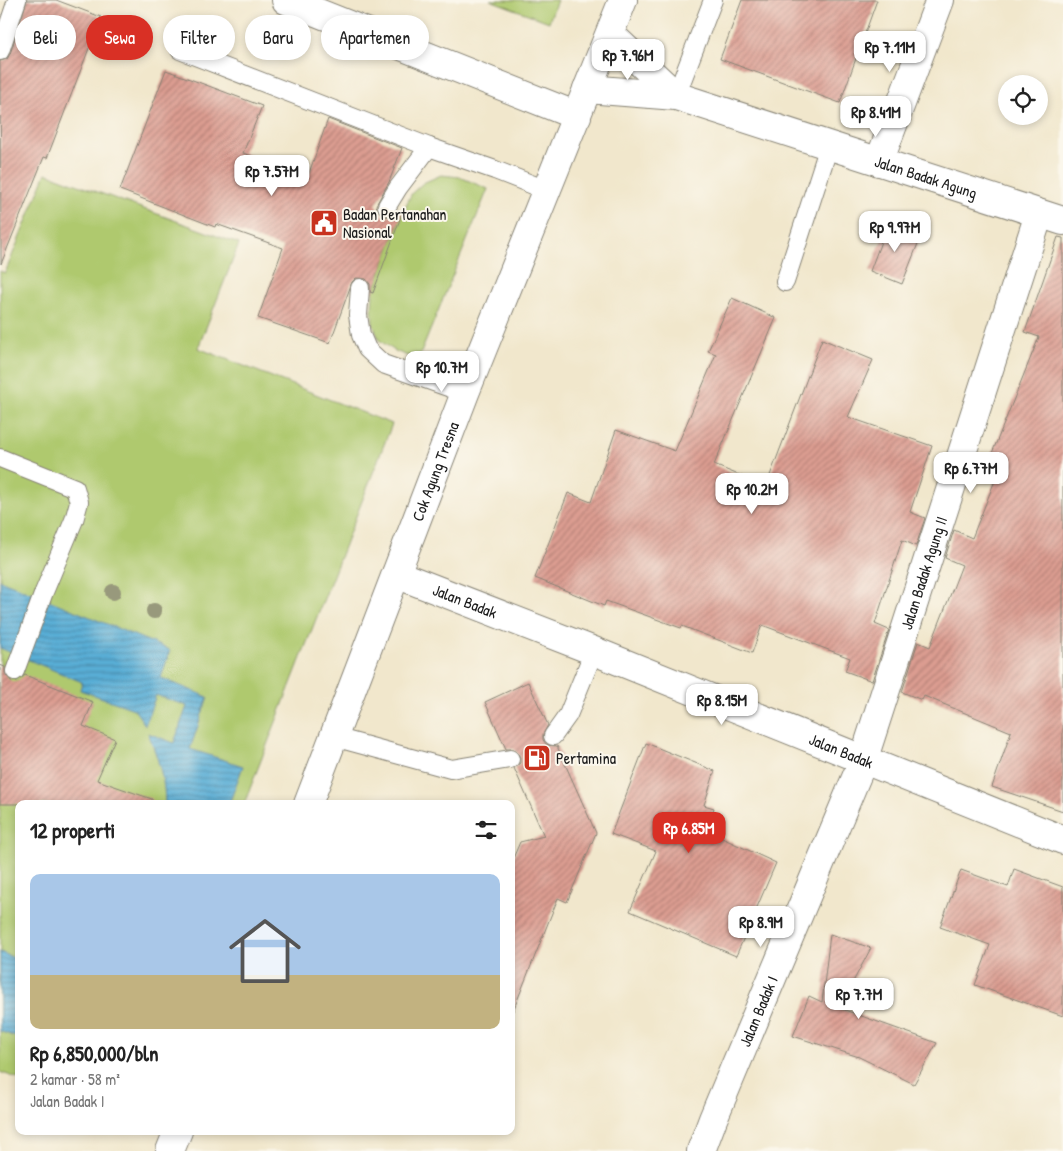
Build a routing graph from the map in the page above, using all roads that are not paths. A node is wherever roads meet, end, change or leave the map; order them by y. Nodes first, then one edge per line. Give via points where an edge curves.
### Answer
1 (17, 0) edge
2 (286, 0) edge
3 (623, 0) edge
4 (713, 0) edge
5 (940, 0) edge
6 (610, 34) junction
7 (0, 51) edge
8 (206, 60) edge
9 (587, 90) junction
10 (676, 96) junction
11 (577, 116) junction
12 (829, 146) junction
13 (429, 147) junction
14 (879, 162) junction
15 (546, 190) junction
16 (387, 206) dead end
17 (1051, 217) edge
18 (785, 282) dead end
19 (360, 288) dead end
20 (465, 393) junction
21 (0, 458) edge
22 (396, 574) junction
23 (594, 651) junction
24 (18, 666) dead end
25 (553, 736) dead end
26 (334, 737) junction
27 (510, 759) dead end
28 (863, 760) junction
29 (310, 800) edge
30 (1063, 840) edge
31 (701, 1151) edge

1 - 7 lane
2 - 11 street
3 - 6 street, Cok Agung Tresna
4 - 10 lane
5 - 14 street
6 - 9 street, Cok Agung Tresna
6 - 10 street, Jalan Badak Agung
8 - 13 lane
9 - 10 street, Jalan Badak Agung
9 - 11 street, Cok Agung Tresna
10 - 12 street, Jalan Badak Agung
11 - 15 street, Cok Agung Tresna
12 - 14 street, Jalan Badak Agung
12 - 18 lane
13 - 15 lane
13 - 16 lane
14 - 17 street, Jalan Badak Agung
15 - 20 street, Cok Agung Tresna
17 - 28 street, Jalan Badak Agung II
19 - 20 lane via 358,315 367,350 383,364
20 - 22 street, Cok Agung Tresna
21 - 24 lane via 75,488 79,502
22 - 23 street, Jalan Badak
22 - 26 street, Cok Agung Tresna
23 - 25 lane via 568,715
23 - 28 street, Jalan Badak
26 - 27 lane via 451,769
26 - 29 street, Cok Agung Tresna
28 - 30 street, Jalan Badak
28 - 31 street, Jalan Badak I

